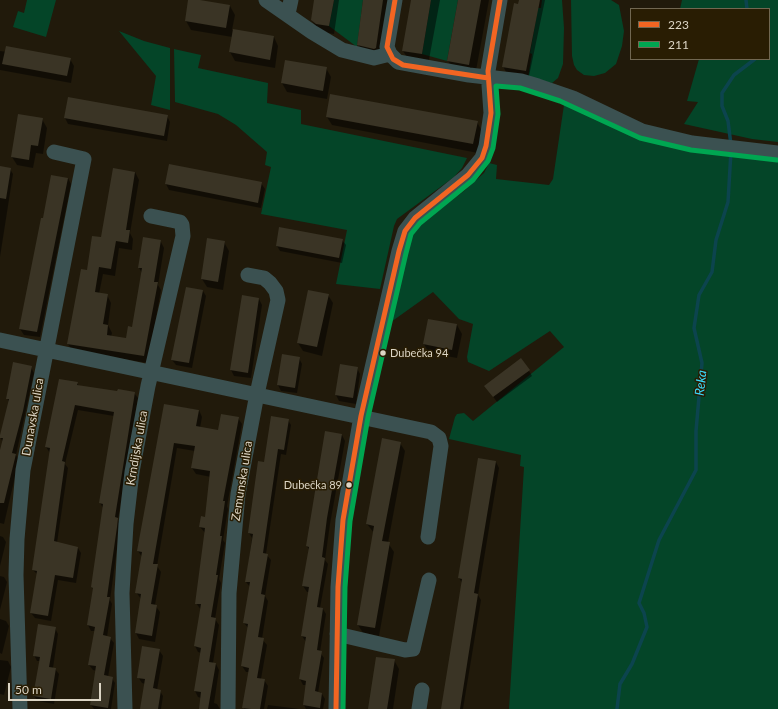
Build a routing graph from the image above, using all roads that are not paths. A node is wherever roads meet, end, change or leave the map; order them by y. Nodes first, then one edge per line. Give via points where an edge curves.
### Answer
1 (266, 0) edge
2 (395, 0) edge
3 (500, 0) edge
4 (289, 7) edge
5 (390, 54) junction
6 (488, 78) junction
7 (54, 152) dead end
8 (778, 153) edge
9 (151, 216) dead end
10 (248, 275) dead end
11 (0, 340) edge
12 (46, 350) junction
13 (151, 371) junction
14 (257, 394) junction
15 (361, 416) junction
16 (428, 537) dead end
17 (429, 580) dead end
18 (337, 634) junction
19 (422, 690) dead end
20 (20, 709) edge
21 (125, 709) edge
22 (228, 709) edge
23 (336, 709) edge
24 (419, 709) edge

1 - 4 street
2 - 5 street via 387,47
3 - 6 street
4 - 5 street via 312,32 342,50 374,58
5 - 6 street via 403,65
6 - 8 street via 521,81 563,94 642,131 692,143
6 - 15 street via 491,113 482,158 468,175 415,218 405,231
7 - 12 street, Dunavska ulica via 84,159
9 - 13 street, Krndijska ulica via 180,222 183,236
10 - 14 street, Zemunska ulica via 264,278 270,283 276,290 278,300
11 - 12 street
12 - 13 street
12 - 20 street, Dunavska ulica via 30,428 20,503 16,575
13 - 14 street
13 - 21 street, Krndijska ulica via 132,472 124,546 122,593
14 - 15 street
14 - 22 street, Zemunska ulica via 238,494 229,593
15 - 16 street via 431,432 439,438 441,446
15 - 18 street via 343,520
17 - 18 street via 413,648 405,650
18 - 23 street
19 - 24 street

